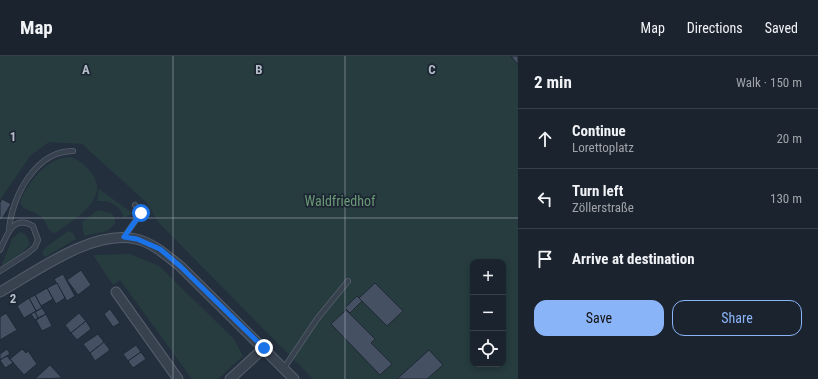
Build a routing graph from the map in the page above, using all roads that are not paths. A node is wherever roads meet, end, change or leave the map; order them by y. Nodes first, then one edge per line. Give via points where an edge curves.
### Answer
1 (73, 151) dead end
2 (135, 205) dead end
3 (8, 231) junction
4 (124, 237) junction
5 (0, 250) edge
6 (0, 271) edge
7 (348, 281) dead end
8 (0, 292) edge
9 (116, 292) dead end
10 (264, 348) junction
11 (284, 368) junction
12 (178, 379) edge
13 (230, 379) edge
14 (294, 379) edge

1 - 3 lane via 51,155 38,166 17,198 10,216
2 - 4 lane via 141,213
3 - 5 lane
3 - 6 lane via 20,222 27,222 33,226 38,240 28,253
4 - 8 street via 104,238 83,245
4 - 10 street via 137,239 160,249
7 - 11 lane via 316,319
9 - 12 street
10 - 11 street
10 - 13 street
11 - 14 street

